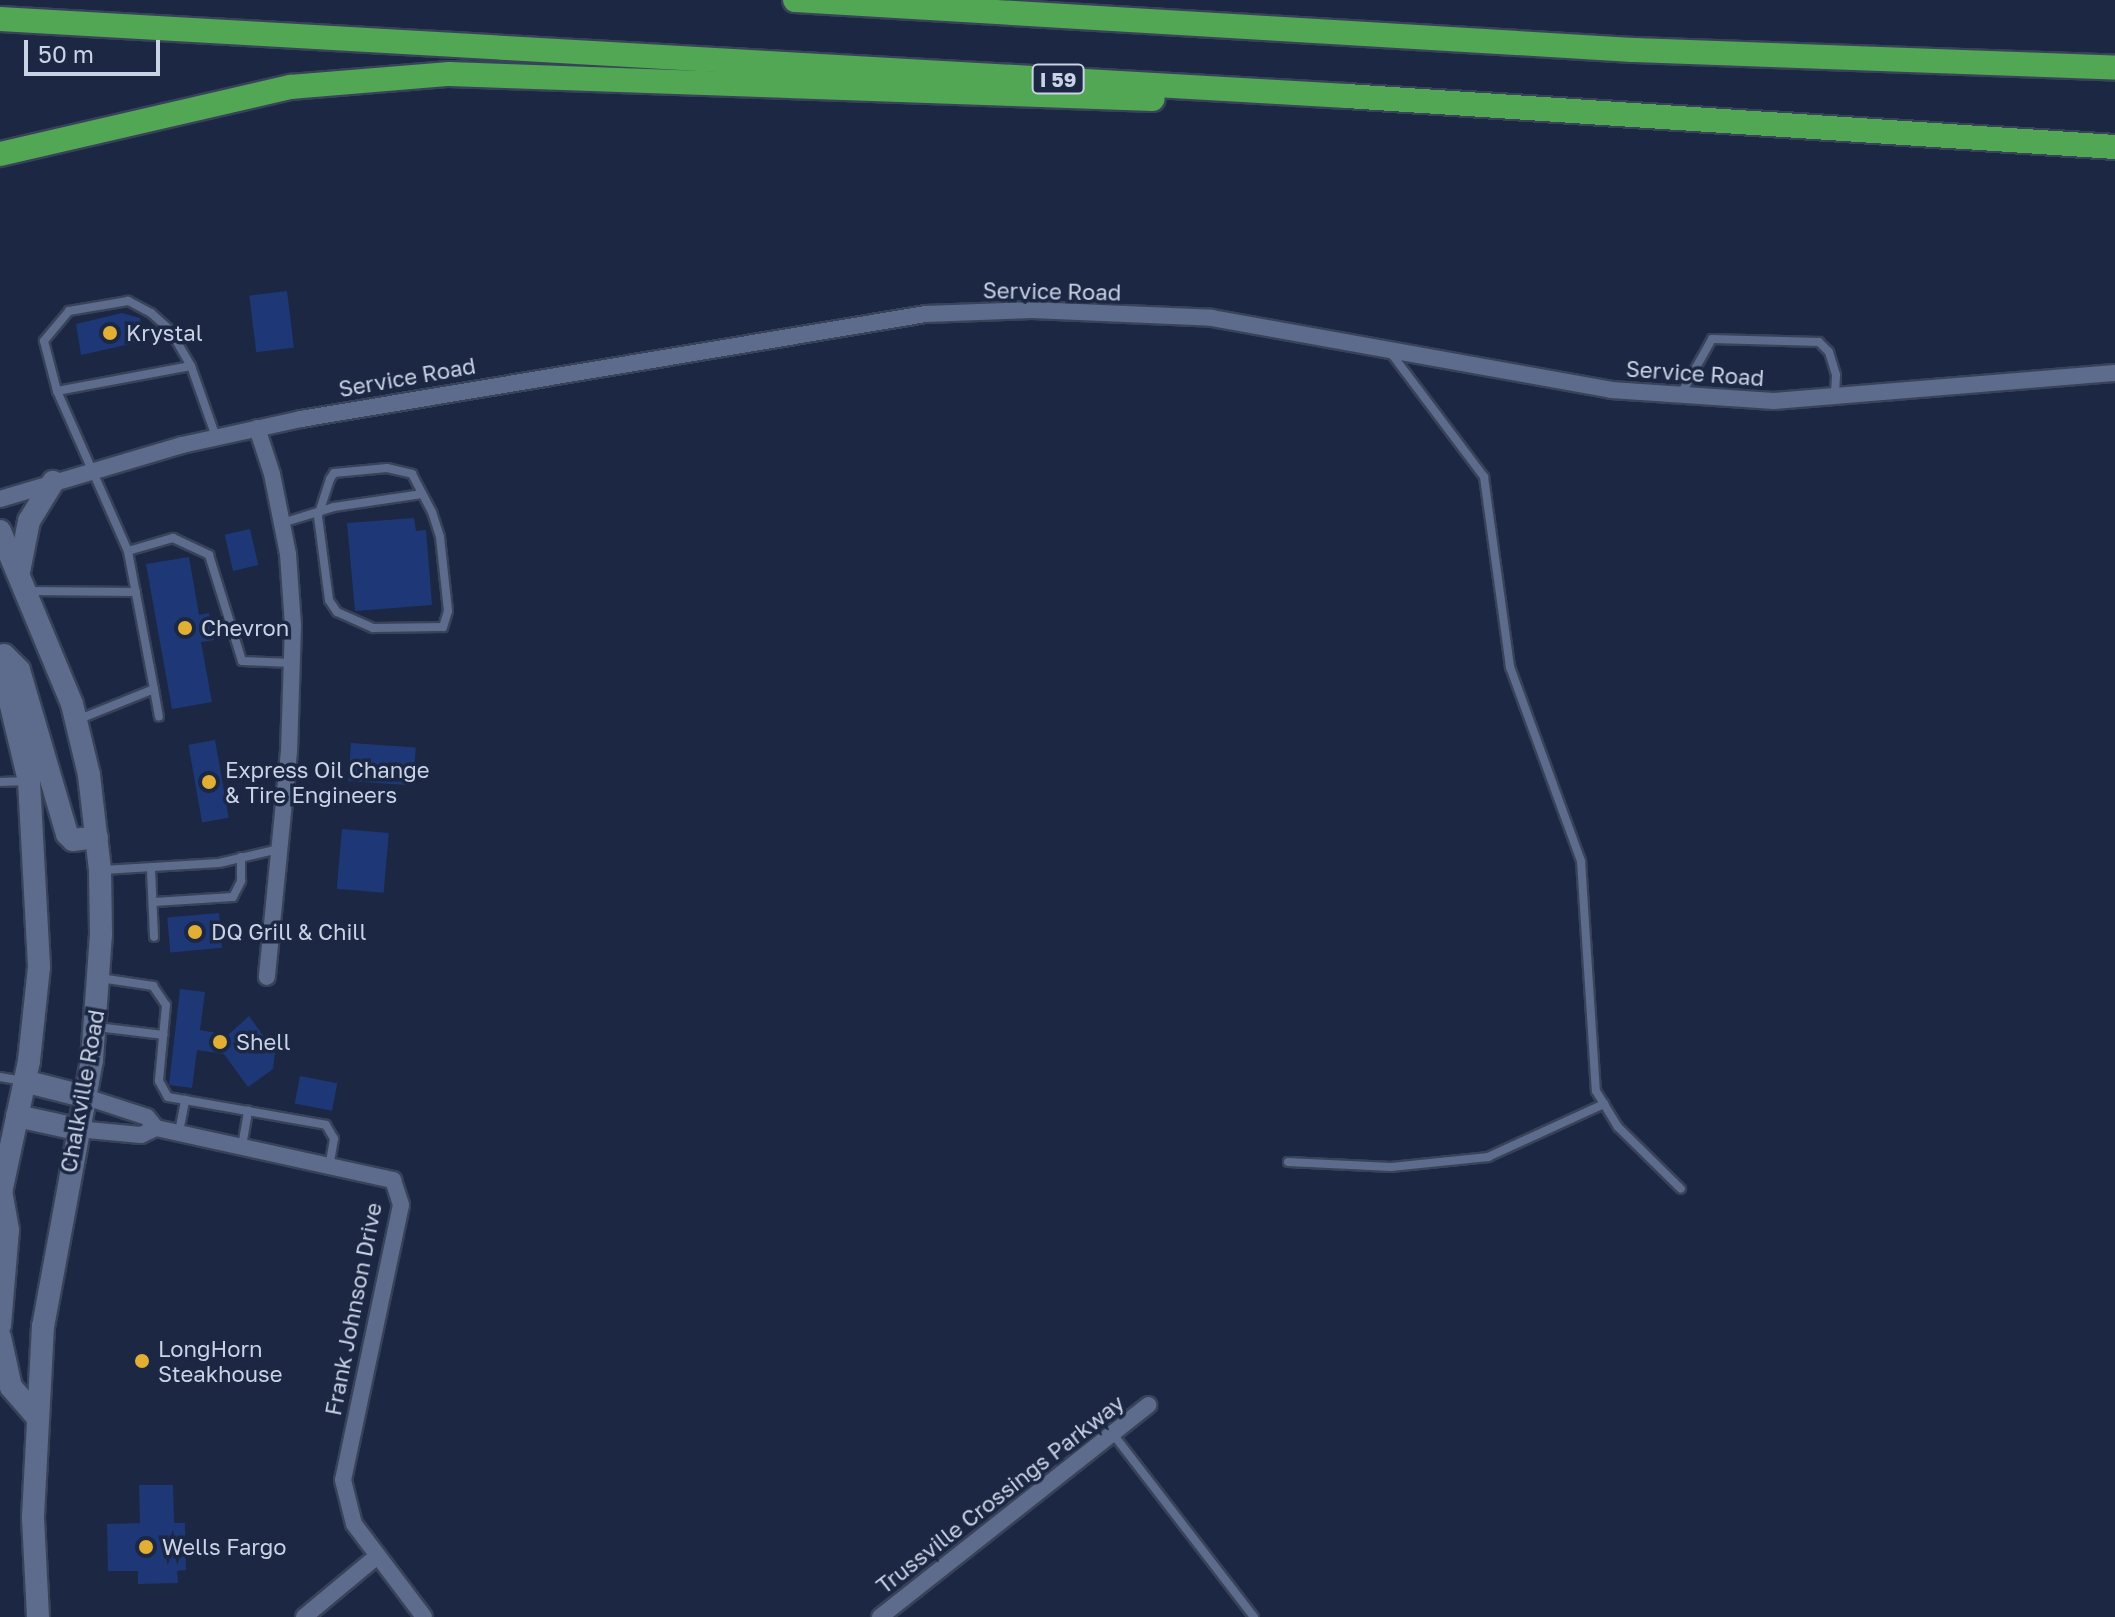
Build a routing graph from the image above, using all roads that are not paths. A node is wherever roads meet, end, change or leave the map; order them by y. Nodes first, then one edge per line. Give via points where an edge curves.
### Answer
1 (795, 0) edge
2 (0, 19) edge
3 (2115, 68) edge
4 (1347, 96) junction
5 (2115, 147) edge
6 (0, 154) edge
7 (1388, 349) junction
8 (191, 366) junction
9 (2115, 373) edge
10 (57, 391) junction
11 (1681, 394) junction
12 (1835, 396) junction
13 (257, 428) junction
14 (216, 437) junction
15 (94, 471) junction
16 (53, 482) junction
17 (422, 494) junction
18 (0, 499) edge
19 (318, 516) junction
20 (282, 523) junction
21 (0, 531) edge
22 (128, 551) junction
23 (24, 582) junction
24 (136, 592) junction
25 (0, 651) edge
26 (0, 660) edge
27 (292, 663) junction
28 (154, 689) junction
29 (159, 717) dead end
30 (76, 720) junction
31 (29, 781) junction
32 (0, 782) edge
33 (97, 837) junction
34 (280, 849) junction
35 (241, 857) junction
36 (100, 870) junction
37 (151, 870) junction
38 (154, 902) junction
39 (154, 937) dead end
40 (267, 977) dead end
41 (98, 978) junction
42 (95, 1026) junction
43 (164, 1035) junction
44 (0, 1077) edge
45 (24, 1081) junction
46 (83, 1096) junction
47 (185, 1100) junction
48 (1604, 1104) junction
49 (248, 1111) junction
50 (13, 1115) junction
51 (156, 1128) junction
52 (77, 1129) junction
53 (179, 1132) junction
54 (242, 1146) junction
55 (1288, 1162) dead end
56 (329, 1166) junction
57 (1681, 1189) dead end
58 (1, 1194) edge
59 (0, 1325) edge
60 (0, 1337) edge
61 (1148, 1405) dead end
62 (37, 1417) junction
63 (1112, 1434) junction
64 (376, 1557) junction
65 (38, 1617) edge
66 (304, 1617) edge
67 (424, 1617) edge
68 (880, 1617) edge
69 (1254, 1617) edge

1 - 3 highway via 1633,50
2 - 4 highway, I 59
4 - 5 highway, I 59
4 - 6 highway via 1094,100 449,74 290,87
7 - 11 street, Service Road via 1611,390
7 - 13 street, Service Road via 1212,318 1032,310 926,314
7 - 48 lane via 1484,477 1510,667 1581,861 1596,1091
8 - 10 lane
8 - 10 lane via 170,330 128,301 69,311 44,341
8 - 14 lane
9 - 12 street, Service Road
10 - 15 lane
11 - 12 street, Service Road via 1774,401
11 - 12 lane via 1712,339 1819,342 1829,352 1836,375
13 - 14 street, Service Road
13 - 20 street
14 - 15 street, Service Road
15 - 16 street, Service Road
15 - 22 lane
16 - 18 street, Service Road
16 - 23 main road via 29,521
17 - 19 lane via 334,507
17 - 19 lane via 404,469 334,473
17 - 19 lane via 440,537 448,611 443,627 373,628 337,612 329,600
19 - 20 lane
20 - 27 street
21 - 23 main road, Chalkville Road
22 - 24 lane
22 - 27 lane via 173,538 209,555 242,661
23 - 24 lane
23 - 30 main road, Chalkville Road
24 - 28 lane
25 - 33 main road via 19,670 67,834 73,840
26 - 31 main road
27 - 34 street
28 - 29 lane
28 - 30 lane
30 - 33 main road, Chalkville Road
31 - 32 lane
31 - 45 main road via 39,967
33 - 36 main road, Chalkville Road
34 - 35 lane
34 - 40 street
35 - 37 lane
35 - 38 lane via 241,881 233,897
36 - 37 lane
36 - 41 main road, Chalkville Road
37 - 38 lane
38 - 39 lane
41 - 42 main road, Chalkville Road
41 - 43 lane via 153,986 166,1005
42 - 43 lane
42 - 46 main road, Chalkville Road
43 - 47 lane via 159,1081 168,1097
44 - 45 lane
45 - 46 main road
45 - 50 main road
46 - 51 street, Frank Johnson Drive via 147,1117
46 - 52 main road, Chalkville Road
47 - 49 lane
47 - 53 lane
48 - 55 lane via 1565,1126 1477,1159 1391,1167
48 - 57 lane via 1618,1127
49 - 54 lane
49 - 56 lane via 326,1125 334,1139
50 - 52 main road
50 - 58 main road
51 - 52 street, Frank Johnson Drive via 141,1135
51 - 53 street, Frank Johnson Drive
52 - 62 main road, Chalkville Road via 52,1260
53 - 54 street, Frank Johnson Drive
54 - 56 street, Frank Johnson Drive
56 - 64 street, Frank Johnson Drive via 393,1180 401,1205 343,1480 354,1524
58 - 59 main road via 8,1230
60 - 62 main road via 11,1387
61 - 63 street, Trussville Crossings Parkway
62 - 65 main road, Chalkville Road via 33,1518
63 - 68 street, Trussville Crossings Parkway
63 - 69 lane
64 - 66 street
64 - 67 street, Frank Johnson Drive

